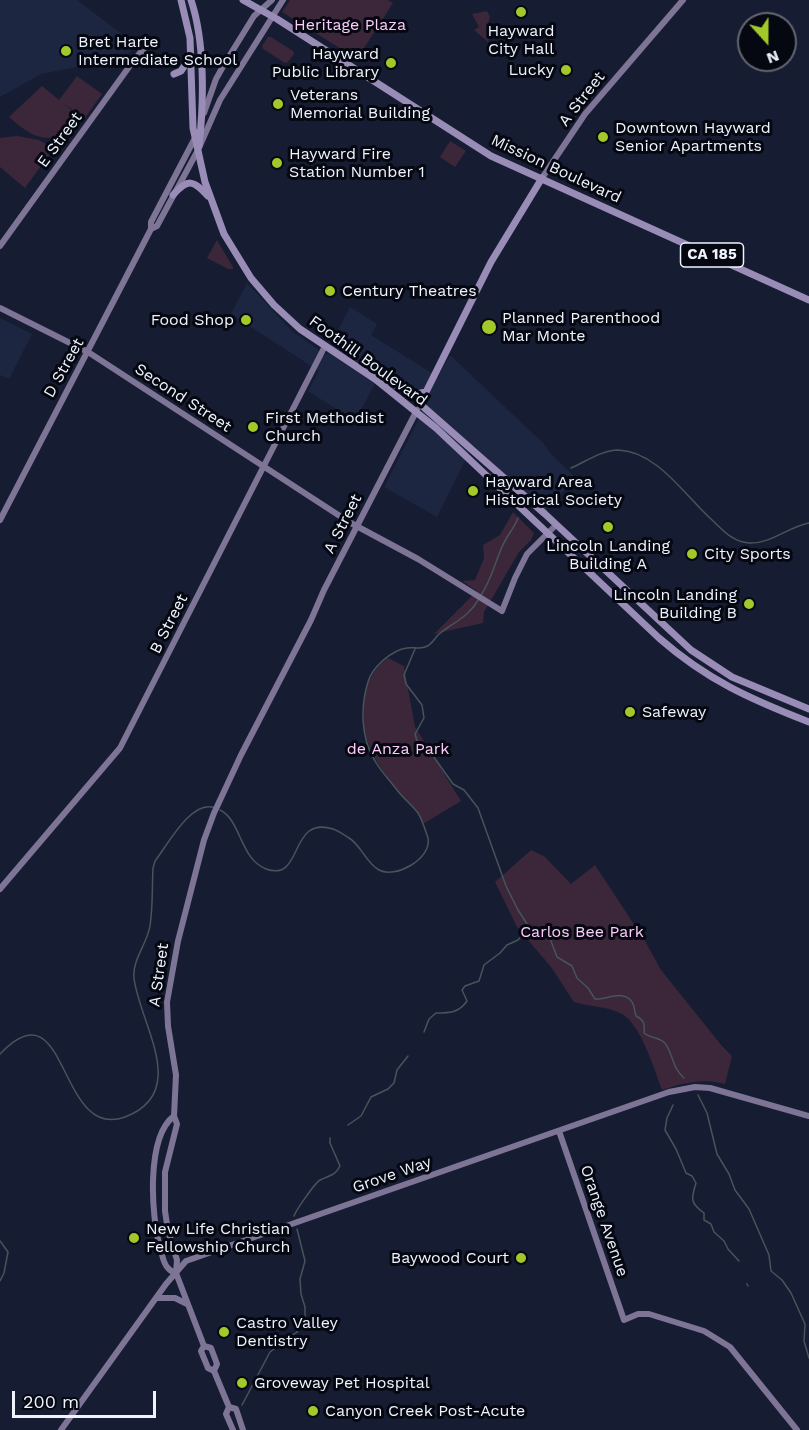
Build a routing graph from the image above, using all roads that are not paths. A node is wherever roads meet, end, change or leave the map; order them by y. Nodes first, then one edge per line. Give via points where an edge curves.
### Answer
1 (181, 0) edge
2 (191, 0) edge
3 (243, 0) edge
4 (272, 0) edge
5 (283, 0) edge
6 (683, 0) edge
7 (262, 10) junction
8 (272, 17) junction
9 (144, 52) dead end
10 (191, 56) junction
11 (174, 74) dead end
12 (202, 122) junction
13 (195, 138) junction
14 (198, 150) junction
15 (542, 178) junction
16 (173, 195) junction
17 (209, 197) junction
18 (151, 230) junction
19 (0, 246) edge
20 (809, 300) edge
21 (0, 308) edge
22 (325, 346) junction
23 (88, 352) junction
24 (364, 371) junction
25 (426, 392) junction
26 (420, 404) junction
27 (416, 412) junction
28 (264, 466) junction
29 (0, 520) edge
30 (556, 525) junction
31 (356, 527) junction
32 (548, 533) junction
33 (809, 709) edge
34 (809, 722) edge
35 (0, 889) edge
36 (174, 1116) junction
37 (809, 1116) edge
38 (559, 1131) junction
39 (176, 1273) junction
40 (156, 1298) junction
41 (189, 1305) junction
42 (204, 1346) junction
43 (214, 1371) junction
44 (229, 1407) junction
45 (61, 1430) edge
46 (233, 1430) edge
47 (243, 1430) edge
48 (797, 1430) edge

1 - 10 main road, Foothill Boulevard via 189,27
2 - 12 main road, Foothill Boulevard via 199,33
3 - 7 main road, Mission Boulevard
4 - 7 main road, D Street
5 - 8 main road, D Street
6 - 15 main road, A Street via 585,114
7 - 8 main road, Mission Boulevard
7 - 12 main road, D Street via 254,16 225,63
8 - 14 main road, D Street via 219,100
8 - 15 main road, Mission Boulevard via 491,156
9 - 19 main road, E Street via 134,60
10 - 11 main road via 181,71
10 - 13 main road, Foothill Boulevard
12 - 13 main road, D Street
12 - 14 main road, Foothill Boulevard
13 - 14 main road, Foothill Boulevard
13 - 18 main road, D Street via 151,222
14 - 16 main road, D Street
14 - 17 main road, Foothill Boulevard
15 - 20 main road, Mission Boulevard / CA 185
15 - 25 main road, A Street via 490,262
16 - 17 main road via 190,182
16 - 18 main road, D Street
17 - 22 main road, Foothill Boulevard via 227,240 251,278 284,314
18 - 23 main road, D Street
21 - 23 main road, Second Street
22 - 24 main road, Foothill Boulevard
22 - 28 main road, B Street
23 - 28 main road, Second Street
23 - 29 main road, D Street
24 - 25 main road via 416,394
24 - 27 main road, Foothill Boulevard
25 - 26 main road, A Street
26 - 27 main road, A Street
26 - 30 main road, Foothill Boulevard
27 - 31 main road, A Street
27 - 32 main road, Foothill Boulevard
28 - 31 main road, Second Street
28 - 35 main road, B Street via 120,748
30 - 32 main road
30 - 33 main road, Foothill Boulevard via 700,656 751,686
31 - 32 main road, Second Street via 418,559 502,611 527,554
31 - 36 main road, A Street via 222,795 204,840 168,995 168,1026 176,1075
32 - 34 main road, Foothill Boulevard via 693,665 753,700
36 - 39 main road, A Street via 177,1124 164,1187
36 - 39 main road, A Street via 167,1121 161,1138 152,1186 158,1241 167,1268
37 - 38 main road, Grove Way via 712,1088 695,1087 669,1092
38 - 39 main road, Grove Way via 186,1261
38 - 48 main road, Orange Avenue via 624,1320 649,1314 719,1339 730,1347
39 - 40 main road, Grove Way
39 - 41 main road
40 - 41 main road via 176,1298
40 - 45 main road, Grove Way
41 - 42 main road
42 - 43 main road via 201,1352 208,1368
42 - 43 main road via 211,1348 217,1364
43 - 44 main road
44 - 46 main road via 226,1414
44 - 47 main road via 236,1409

